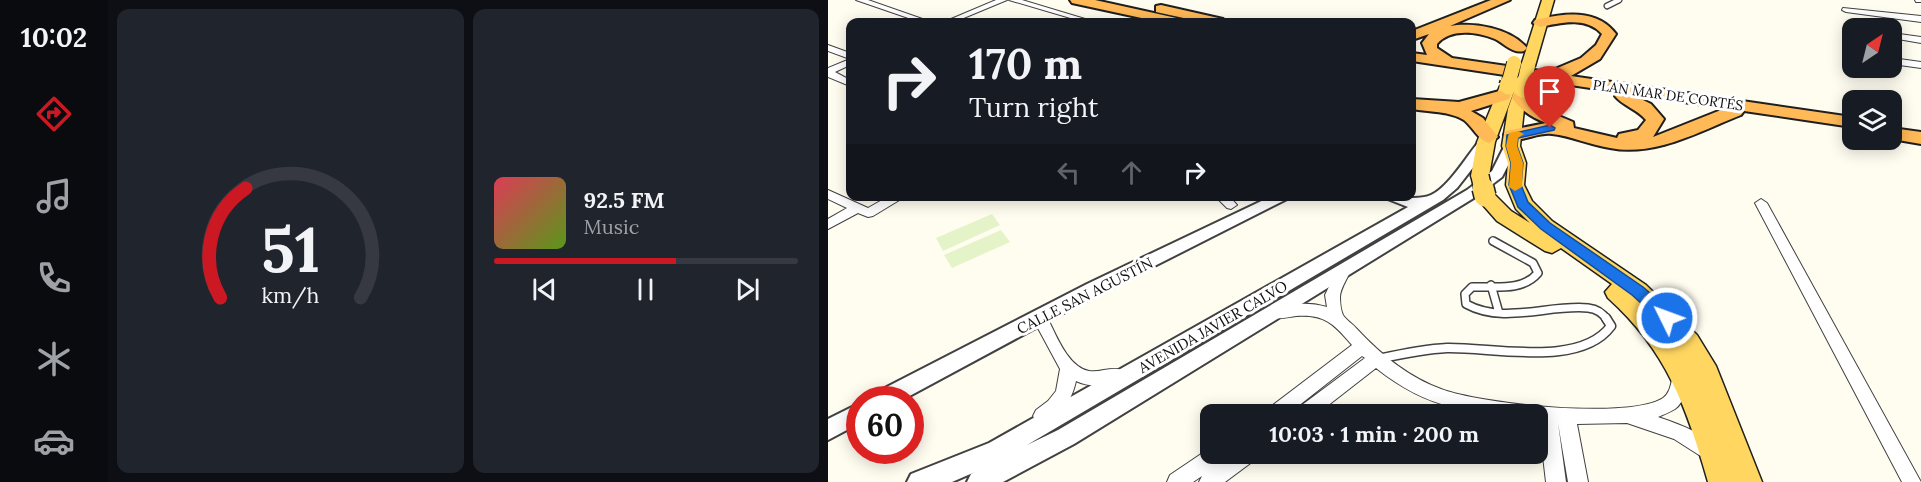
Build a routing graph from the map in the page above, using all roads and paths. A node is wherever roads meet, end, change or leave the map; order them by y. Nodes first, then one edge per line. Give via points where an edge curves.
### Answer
1 (860, 0) edge
2 (1002, 0) edge
3 (1013, 0) edge
4 (1077, 0) edge
5 (1125, 0) edge
6 (1503, 0) edge
7 (1537, 0) edge
8 (1548, 0) edge
9 (1619, 0) edge
10 (1845, 0) edge
11 (1606, 6) dead end
12 (915, 18) edge
13 (958, 18) edge
14 (1077, 18) edge
15 (1158, 18) edge
16 (1201, 18) edge
17 (1921, 19) edge
18 (1540, 23) junction
19 (1416, 34) edge
20 (1902, 37) edge
21 (1921, 40) edge
22 (828, 48) edge
23 (1519, 48) junction
24 (846, 55) edge
25 (1416, 58) edge
26 (1902, 62) edge
27 (1450, 63) junction
28 (846, 64) edge
29 (1521, 65) junction
30 (1921, 65) edge
31 (1417, 67) edge
32 (828, 73) edge
33 (1547, 77) junction
34 (846, 81) edge
35 (1513, 92) junction
36 (1623, 96) junction
37 (1416, 104) edge
38 (1416, 111) edge
39 (1735, 111) junction
40 (1842, 121) edge
41 (1842, 127) edge
42 (1902, 128) edge
43 (1921, 131) edge
44 (1902, 135) edge
45 (1921, 138) edge
46 (1487, 140) junction
47 (1512, 140) junction
48 (828, 194) edge
49 (1438, 197) junction
50 (891, 201) edge
51 (1276, 201) edge
52 (1381, 201) edge
53 (1403, 201) edge
54 (1761, 203) dead end
55 (855, 209) junction
56 (828, 225) edge
57 (1374, 234) junction
58 (1493, 241) dead end
59 (1343, 272) junction
60 (1491, 285) junction
61 (1277, 313) junction
62 (1498, 313) junction
63 (1336, 318) junction
64 (1041, 319) junction
65 (1363, 346) junction
66 (1376, 359) junction
67 (1147, 365) junction
68 (1068, 369) junction
69 (1682, 369) junction
70 (910, 386) edge
71 (1288, 404) edge
72 (1317, 404) edge
73 (1485, 404) edge
74 (1548, 414) joint
75 (1626, 415) junction
76 (1567, 416) junction
77 (846, 420) edge
78 (828, 430) edge
79 (997, 450) junction
80 (1716, 457) junction
81 (1203, 464) edge
82 (1234, 464) edge
83 (987, 480) edge
84 (919, 482) edge
85 (1177, 482) edge
86 (1209, 482) edge
87 (1556, 482) edge
88 (1578, 482) edge
89 (1724, 482) edge
90 (1747, 482) edge
91 (1912, 482) edge

1 - 12 street
2 - 13 street
3 - 14 street
4 - 15 highway
5 - 16 highway
6 - 19 highway
7 - 23 main road
8 - 18 main road
9 - 11 lane
10 - 17 street via 1846,11
18 - 29 main road
18 - 33 highway via 1582,19 1600,25 1609,34 1604,45 1578,68
20 - 21 street
22 - 24 street
23 - 27 highway via 1509,38 1489,32 1448,30 1436,34 1429,43 1436,56
23 - 29 main road
25 - 27 highway, PLAN MAR DE CORTÉS
26 - 30 street
27 - 33 highway, PLAN MAR DE CORTÉS
28 - 32 street
29 - 35 main road, bridge
31 - 36 highway, PLAN MAR DE CORTÉS
32 - 34 street
33 - 40 highway, PLAN MAR DE CORTÉS
35 - 36 highway via 1539,114 1596,135 1631,138 1647,133 1654,125 1653,116
35 - 37 highway via 1489,103
35 - 46 main road
35 - 47 main road
36 - 39 highway, PLAN MAR DE CORTÉS
38 - 46 highway via 1466,114 1478,122
39 - 41 highway, PLAN MAR DE CORTÉS
39 - 47 highway via 1640,145 1611,143 1550,128
42 - 43 highway
44 - 45 highway
46 - 49 street, AVENIDA JAVIER CALVO via 1457,182
46 - 69 main road via 1483,186 1504,216 1620,295 1668,344
47 - 59 street, AVENIDA JAVIER CALVO via 1497,176
47 - 90 main road via 1517,163 1515,185 1533,216 1638,291 1688,342 1703,366
48 - 55 street
49 - 53 street
49 - 57 street, AVENIDA JAVIER CALVO
50 - 55 street via 871,213
51 - 64 street, CALLE SAN AGUSTÍN via 1093,289
52 - 57 street via 1389,211
54 - 91 street
55 - 56 street
57 - 67 street, AVENIDA JAVIER CALVO
58 - 60 lane via 1533,263 1538,273 1521,284
59 - 61 street, AVENIDA JAVIER CALVO
59 - 63 street via 1332,295
60 - 62 lane
60 - 62 lane via 1472,287 1464,299 1473,308
61 - 63 street via 1311,310
61 - 83 street, AVENIDA JAVIER CALVO
62 - 66 lane via 1589,308 1603,313 1611,326 1605,338 1586,348 1428,349
63 - 65 street
64 - 68 street
64 - 70 street, CALLE SAN AGUSTÍN
65 - 66 street
65 - 71 street
66 - 72 street
66 - 73 street via 1412,384 1441,397
67 - 68 street via 1101,380 1081,379
67 - 79 street, AVENIDA JAVIER CALVO
68 - 79 street via 1068,388 1056,406
69 - 75 street via 1670,403
69 - 80 main road via 1703,415
74 - 76 street
74 - 87 street
75 - 76 street
75 - 80 street via 1679,432
76 - 88 street
77 - 78 street
79 - 84 street, AVENIDA JAVIER CALVO
80 - 89 main road
81 - 85 street
82 - 86 street

